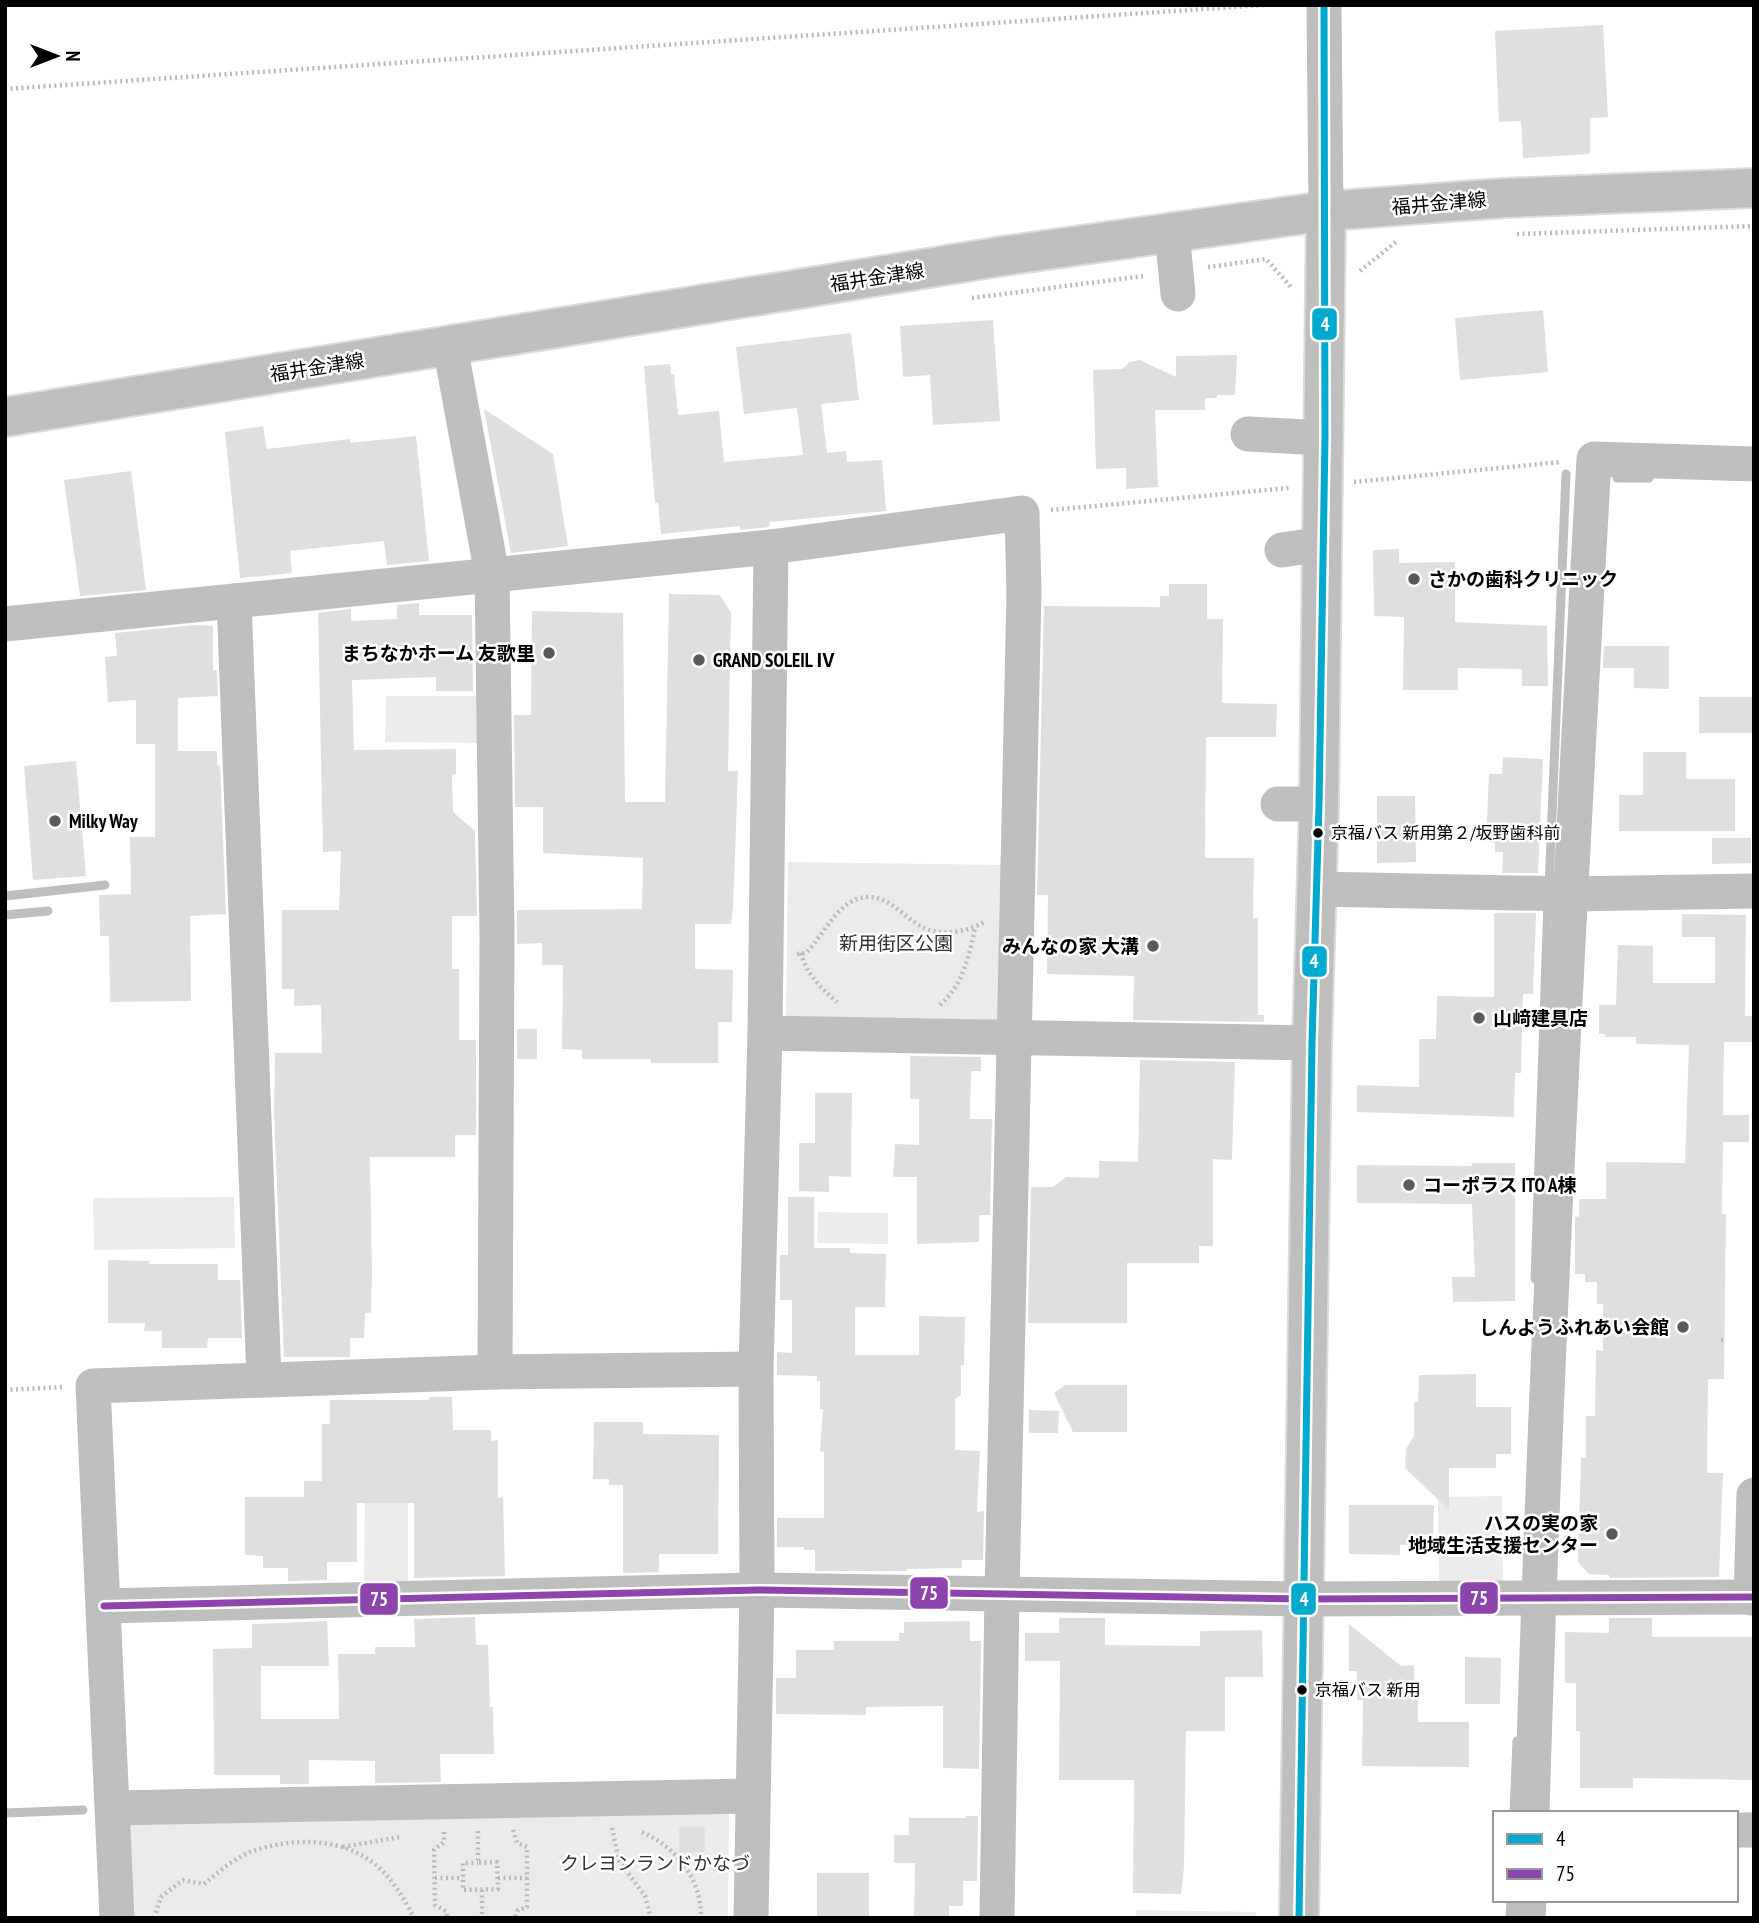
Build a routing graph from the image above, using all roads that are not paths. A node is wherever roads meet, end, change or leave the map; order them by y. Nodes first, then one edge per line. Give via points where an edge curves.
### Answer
1 (1324, 5) edge
2 (1754, 188) edge
3 (1326, 211) junction
4 (1172, 232) junction
5 (1176, 283) road end
6 (450, 346) junction
7 (5, 417) edge
8 (1248, 435) dead end
9 (1325, 439) junction
10 (1754, 464) edge
11 (1323, 544) junction
12 (771, 547) junction
13 (1282, 551) dead end
14 (492, 574) junction
15 (234, 601) junction
16 (5, 624) edge
17 (1278, 804) dead end
18 (1320, 804) junction
19 (1317, 889) junction
20 (1754, 891) edge
21 (1569, 894) junction
22 (765, 1033) junction
23 (1014, 1038) junction
24 (1312, 1044) junction
25 (756, 1369) junction
26 (495, 1372) junction
27 (264, 1379) junction
28 (1754, 1495) edge
29 (757, 1590) junction
30 (1002, 1593) junction
31 (1752, 1597) edge
32 (1304, 1599) junction
33 (1538, 1599) junction
34 (104, 1606) junction
35 (752, 1796) junction
36 (113, 1808) junction
37 (1532, 1811) edge
38 (117, 1918) edge
39 (751, 1918) edge
40 (997, 1918) edge
41 (1298, 1918) edge

1 - 3 street
2 - 3 main road, 福井金津線
3 - 4 main road, 福井金津線
3 - 9 main road
4 - 5 street
4 - 6 main road, 福井金津線
6 - 7 main road, 福井金津線
6 - 14 street
8 - 9 street
9 - 11 main road
10 - 21 street via 1594,459
11 - 13 street
11 - 18 main road
12 - 14 street
12 - 22 street via 785,613 779,828 766,953
12 - 23 street via 1022,513 1025,585 1010,829 1017,916
14 - 15 street
14 - 26 street via 497,936
15 - 16 street
15 - 27 street
17 - 18 street
18 - 19 main road
19 - 21 street
19 - 24 main road
20 - 21 street
21 - 33 street
22 - 23 street
22 - 25 street
23 - 24 street
23 - 30 street
24 - 32 main road
25 - 26 street
25 - 29 street
26 - 27 street
27 - 34 street via 93,1386
28 - 31 street
29 - 30 street
29 - 34 street
29 - 35 street
30 - 32 street
30 - 40 street
31 - 33 street
32 - 33 street
32 - 41 main road
33 - 37 street
34 - 36 street
35 - 36 street
35 - 39 street
36 - 38 street

